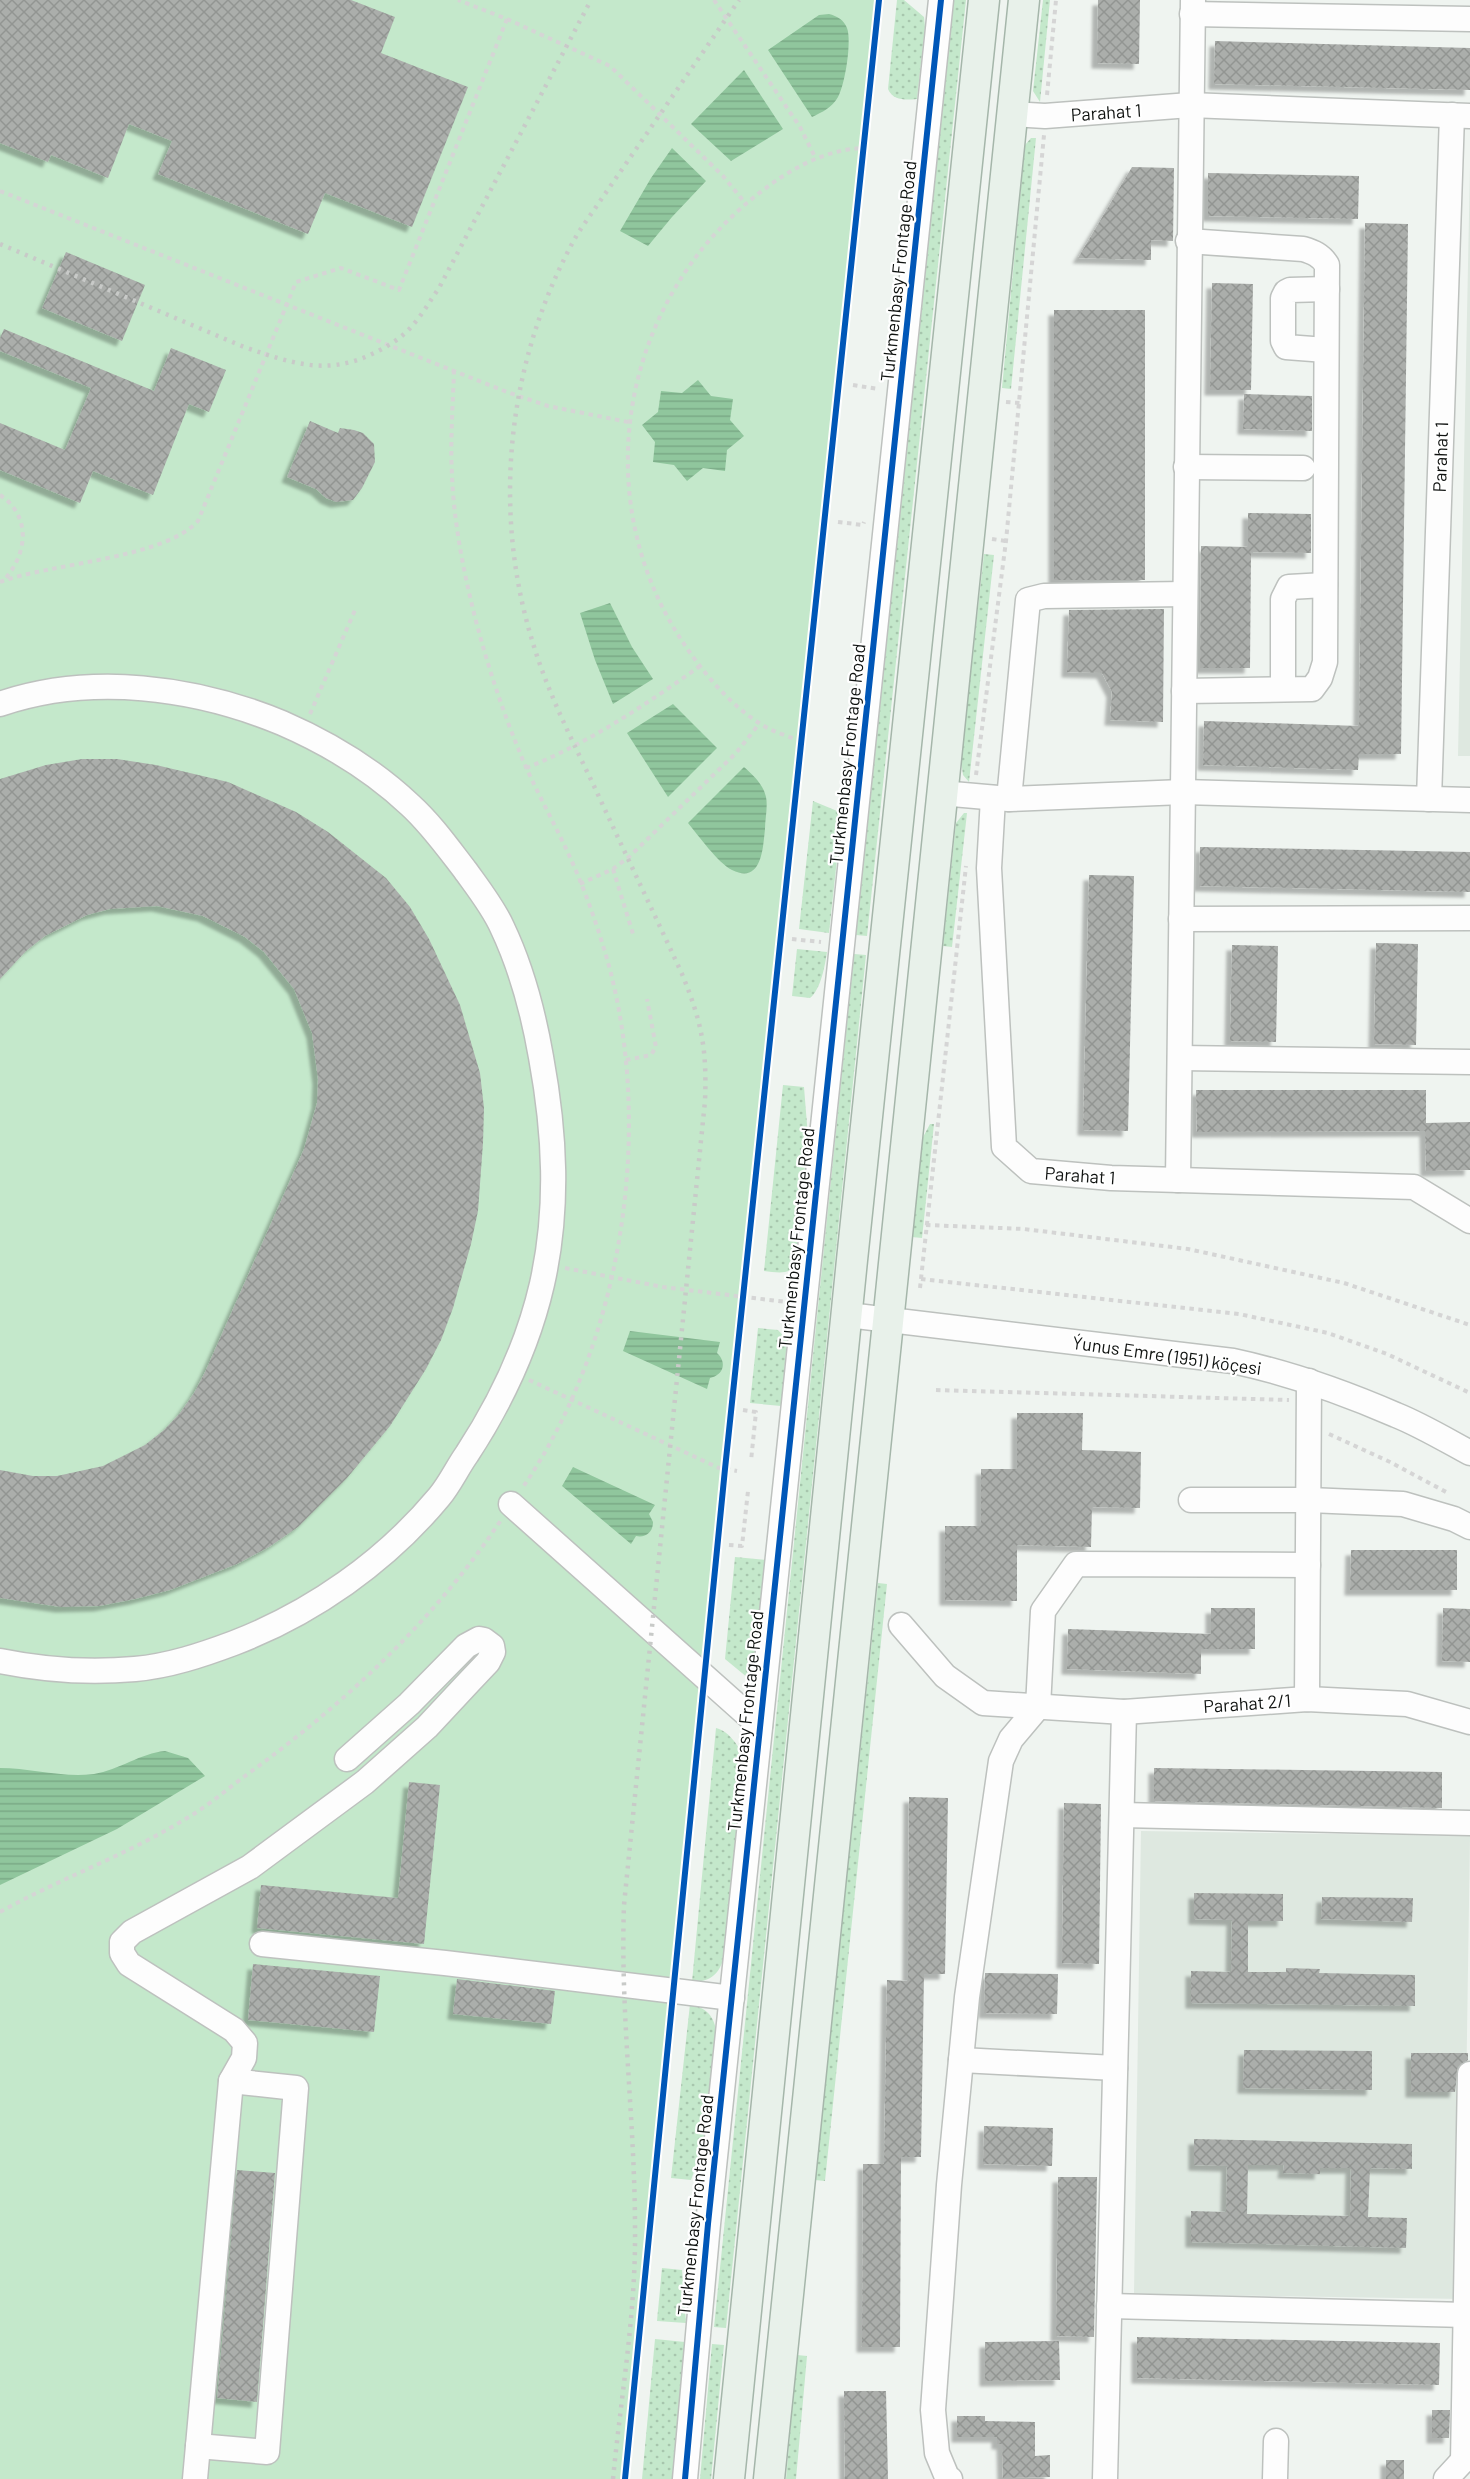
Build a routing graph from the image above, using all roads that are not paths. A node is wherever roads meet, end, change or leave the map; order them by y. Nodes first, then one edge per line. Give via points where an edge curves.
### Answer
1 (941, 0) edge
2 (984, 0) edge
3 (1024, 0) edge
4 (1192, 7) edge
5 (1440, 9) edge
6 (1470, 19) edge
7 (1190, 105) junction
8 (1012, 114) junction
9 (1461, 115) edge
10 (1188, 241) junction
11 (1327, 289) junction
12 (1326, 350) junction
13 (1186, 467) junction
14 (1303, 468) dead end
15 (1325, 585) junction
16 (1185, 594) junction
17 (1283, 689) junction
18 (1184, 692) junction
19 (0, 704) edge
20 (1183, 792) junction
21 (941, 793) junction
22 (992, 798) junction
23 (1428, 799) junction
24 (1470, 800) edge
25 (1470, 918) edge
26 (1181, 919) junction
27 (1180, 1058) junction
28 (1470, 1062) edge
29 (1178, 1180) junction
30 (1470, 1221) edge
31 (848, 1315) junction
32 (887, 1321) junction
33 (1309, 1402) junction
34 (1470, 1453) edge
35 (1191, 1500) dead end
36 (1309, 1500) junction
37 (512, 1504) road end
38 (1470, 1527) edge
39 (1308, 1565) junction
40 (901, 1625) dead end
41 (0, 1661) edge
42 (1307, 1699) junction
43 (1038, 1707) junction
44 (1124, 1712) junction
45 (1470, 1722) edge
46 (760, 1726) junction
47 (347, 1759) dead end
48 (1122, 1815) junction
49 (1470, 1823) edge
50 (262, 1944) dead end
51 (732, 1998) junction
52 (961, 2061) junction
53 (1115, 2068) junction
54 (1470, 2074) edge
55 (231, 2081) junction
56 (1109, 2306) junction
57 (1466, 2315) junction
58 (1276, 2441) dead end
59 (198, 2446) junction
60 (1466, 2457) edge
61 (195, 2479) edge
62 (685, 2479) edge
63 (729, 2479) edge
64 (769, 2479) edge
65 (950, 2479) edge
66 (1105, 2479) edge
67 (1275, 2479) edge
68 (1446, 2479) edge

1 - 46 street, Turkmenbasy Frontage Road
2 - 31 main road
3 - 8 main road
4 - 5 street
4 - 7 street
5 - 6 street
7 - 8 street, Parahat 1 via 1046,116
7 - 9 street, Parahat 1
7 - 10 street
8 - 21 main road
9 - 23 street, Parahat 1
10 - 11 street via 1314,252 1327,265
10 - 13 street
11 - 12 street
11 - 12 street via 1286,292 1282,341 1286,347
12 - 15 street
13 - 14 street
13 - 16 street
15 - 17 street via 1325,662 1320,678 1312,689
15 - 17 street via 1288,587 1285,591
16 - 18 street
16 - 22 street, Parahat 1 via 1044,596 1028,600
17 - 18 street
18 - 20 street
19 - 41 street via 98,687 212,699 253,711 302,733 360,766 412,806 479,889 500,922 531,1004 552,1127 553,1207 531,1324 512,1372 481,1433 442,1494 386,1551 347,1582 296,1614 252,1636 176,1661 138,1669 58,1669
20 - 22 street
20 - 23 street
20 - 26 street
21 - 22 street
21 - 32 main road
22 - 29 street, Parahat 1 via 989,868 1004,1147 1031,1171
23 - 24 street
25 - 26 street
26 - 27 street
27 - 28 street
27 - 29 street
29 - 30 street, Parahat 1 via 1414,1187
31 - 32 street, Ýunus Emre (1951) köçesi
31 - 63 main road
32 - 33 street, Ýunus Emre (1951) köçesi via 1233,1361
32 - 64 main road
33 - 34 street, Ýunus Emre (1951) köçesi via 1397,1415
33 - 36 street, Parahat 2/1
35 - 36 street
36 - 38 street via 1403,1504
36 - 39 street, Parahat 2/1
37 - 46 street
39 - 42 street, Parahat 2/1
39 - 43 street via 1076,1564 1043,1611
40 - 43 street, Parahat 2/1 via 945,1676 983,1703
42 - 44 street, Parahat 2/1
42 - 45 street via 1407,1704
43 - 44 street, Parahat 2/1
43 - 52 street via 1011,1738 1001,1761
44 - 48 street
46 - 51 street, Turkmenbasy Frontage Road
47 - 55 street via 466,1646 479,1639 492,1646 488,1662 469,1683 365,1782 249,1867 132,1932 122,1942 122,1953 129,1964 243,2038 244,2058
48 - 49 street
48 - 53 street
50 - 51 street
51 - 62 street, Turkmenbasy Frontage Road
52 - 53 street
52 - 65 street via 933,2409 937,2453
53 - 56 street
54 - 57 street
55 - 59 street
55 - 59 street via 296,2088 268,2441 267,2452
56 - 57 street
56 - 66 street
57 - 60 street
58 - 67 street
59 - 61 street
60 - 68 street

